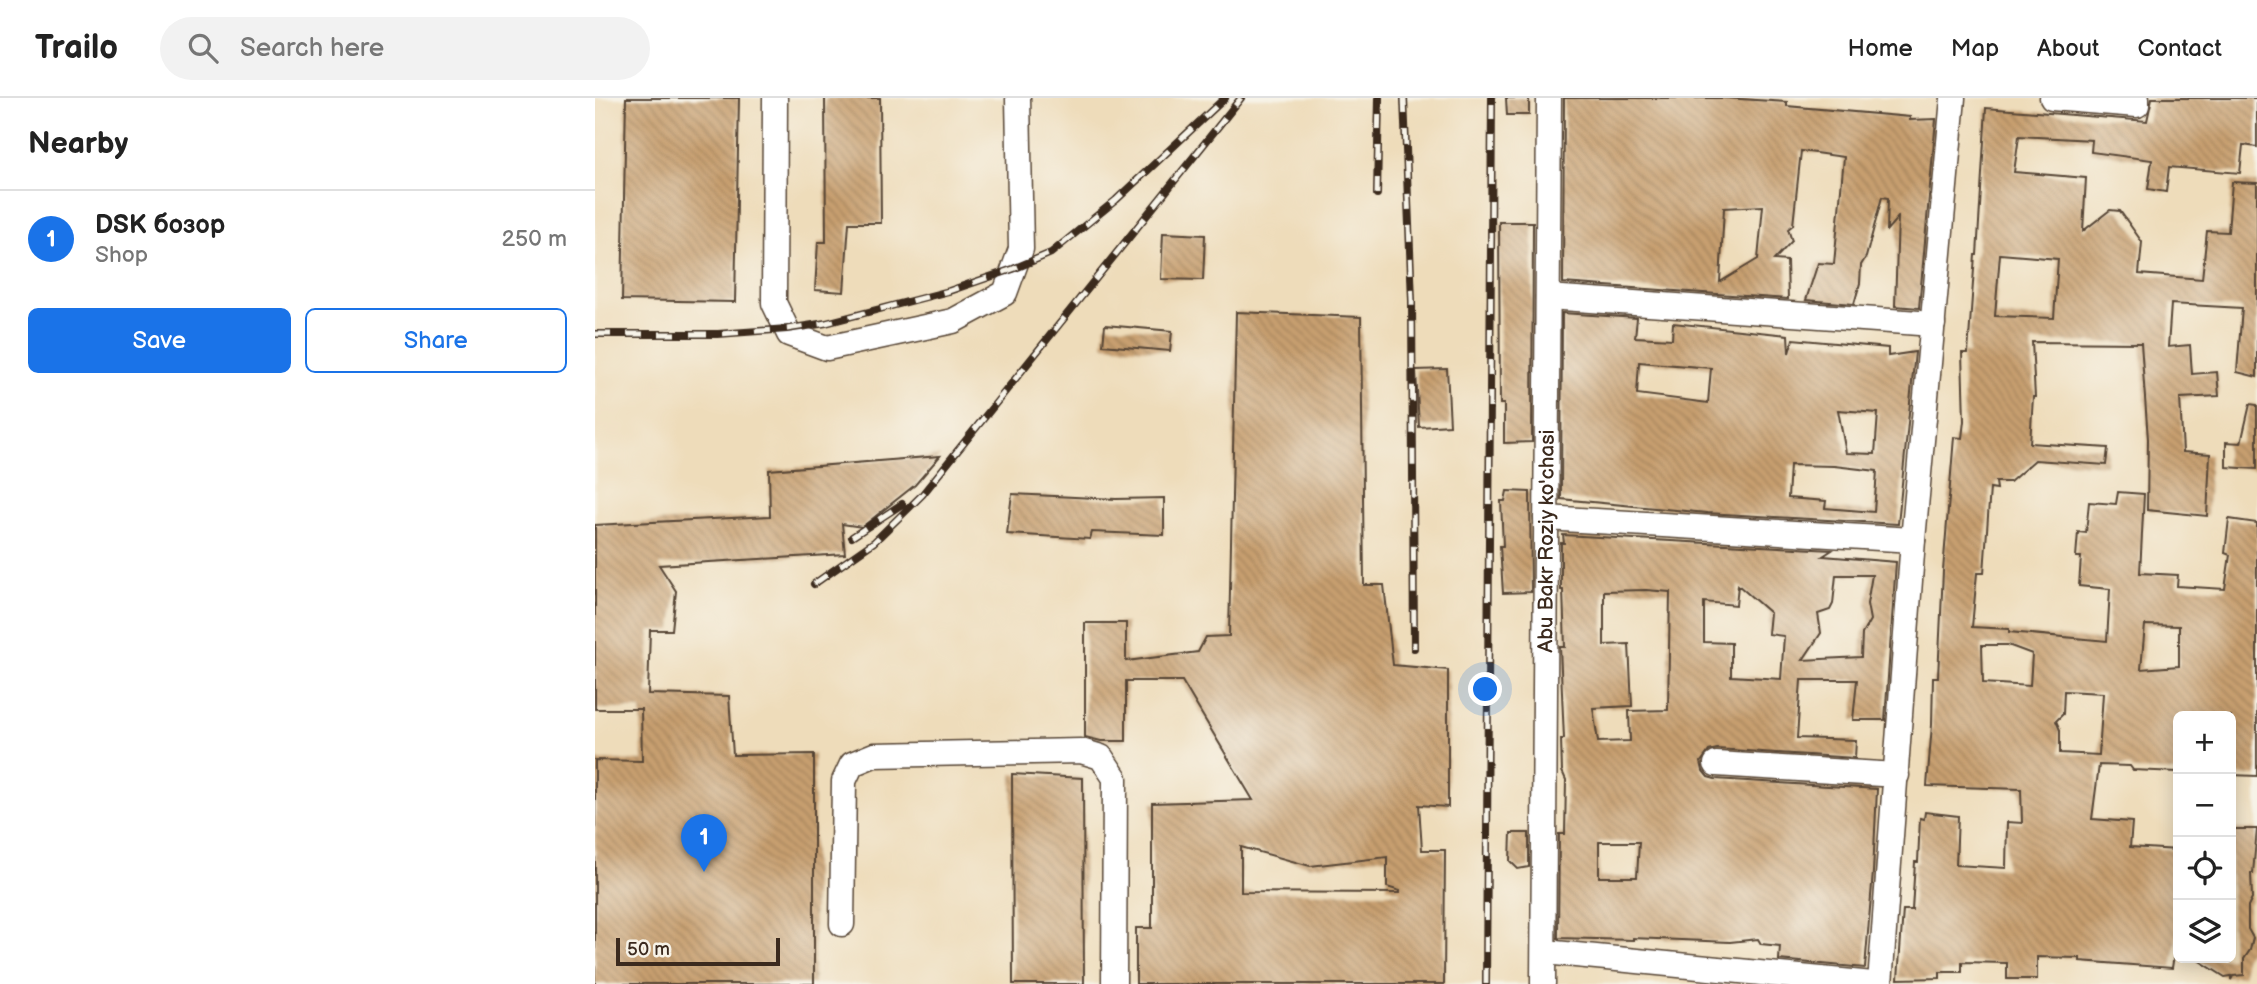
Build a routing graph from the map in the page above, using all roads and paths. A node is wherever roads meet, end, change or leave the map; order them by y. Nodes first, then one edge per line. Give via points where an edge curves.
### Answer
1 (775, 98) edge
2 (1018, 98) edge
3 (1549, 98) edge
4 (1953, 98) edge
5 (2052, 98) edge
6 (2137, 98) edge
7 (1548, 298) junction
8 (1933, 324) junction
9 (1546, 518) junction
10 (1913, 540) junction
11 (1716, 764) dead end
12 (1897, 775) junction
13 (842, 923) dead end
14 (1545, 952) junction
15 (1114, 984) edge
16 (1543, 984) edge
17 (1874, 984) edge
18 (1879, 984) edge

1 - 2 street via 774,303 789,334 827,348 953,321 1005,293 1021,249
3 - 7 street, Abu Bakr Roziy ko'chasi
4 - 8 street
5 - 6 street via 2137,105
7 - 8 street
7 - 9 street, Abu Bakr Roziy ko'chasi
8 - 10 street
9 - 10 street
9 - 14 street, Abu Bakr Roziy ko'chasi
10 - 12 street
11 - 12 street
12 - 18 street
13 - 15 street via 844,781 852,764 874,755 1081,751 1101,757 1115,778
14 - 16 street, Abu Bakr Roziy ko'chasi
14 - 17 street

